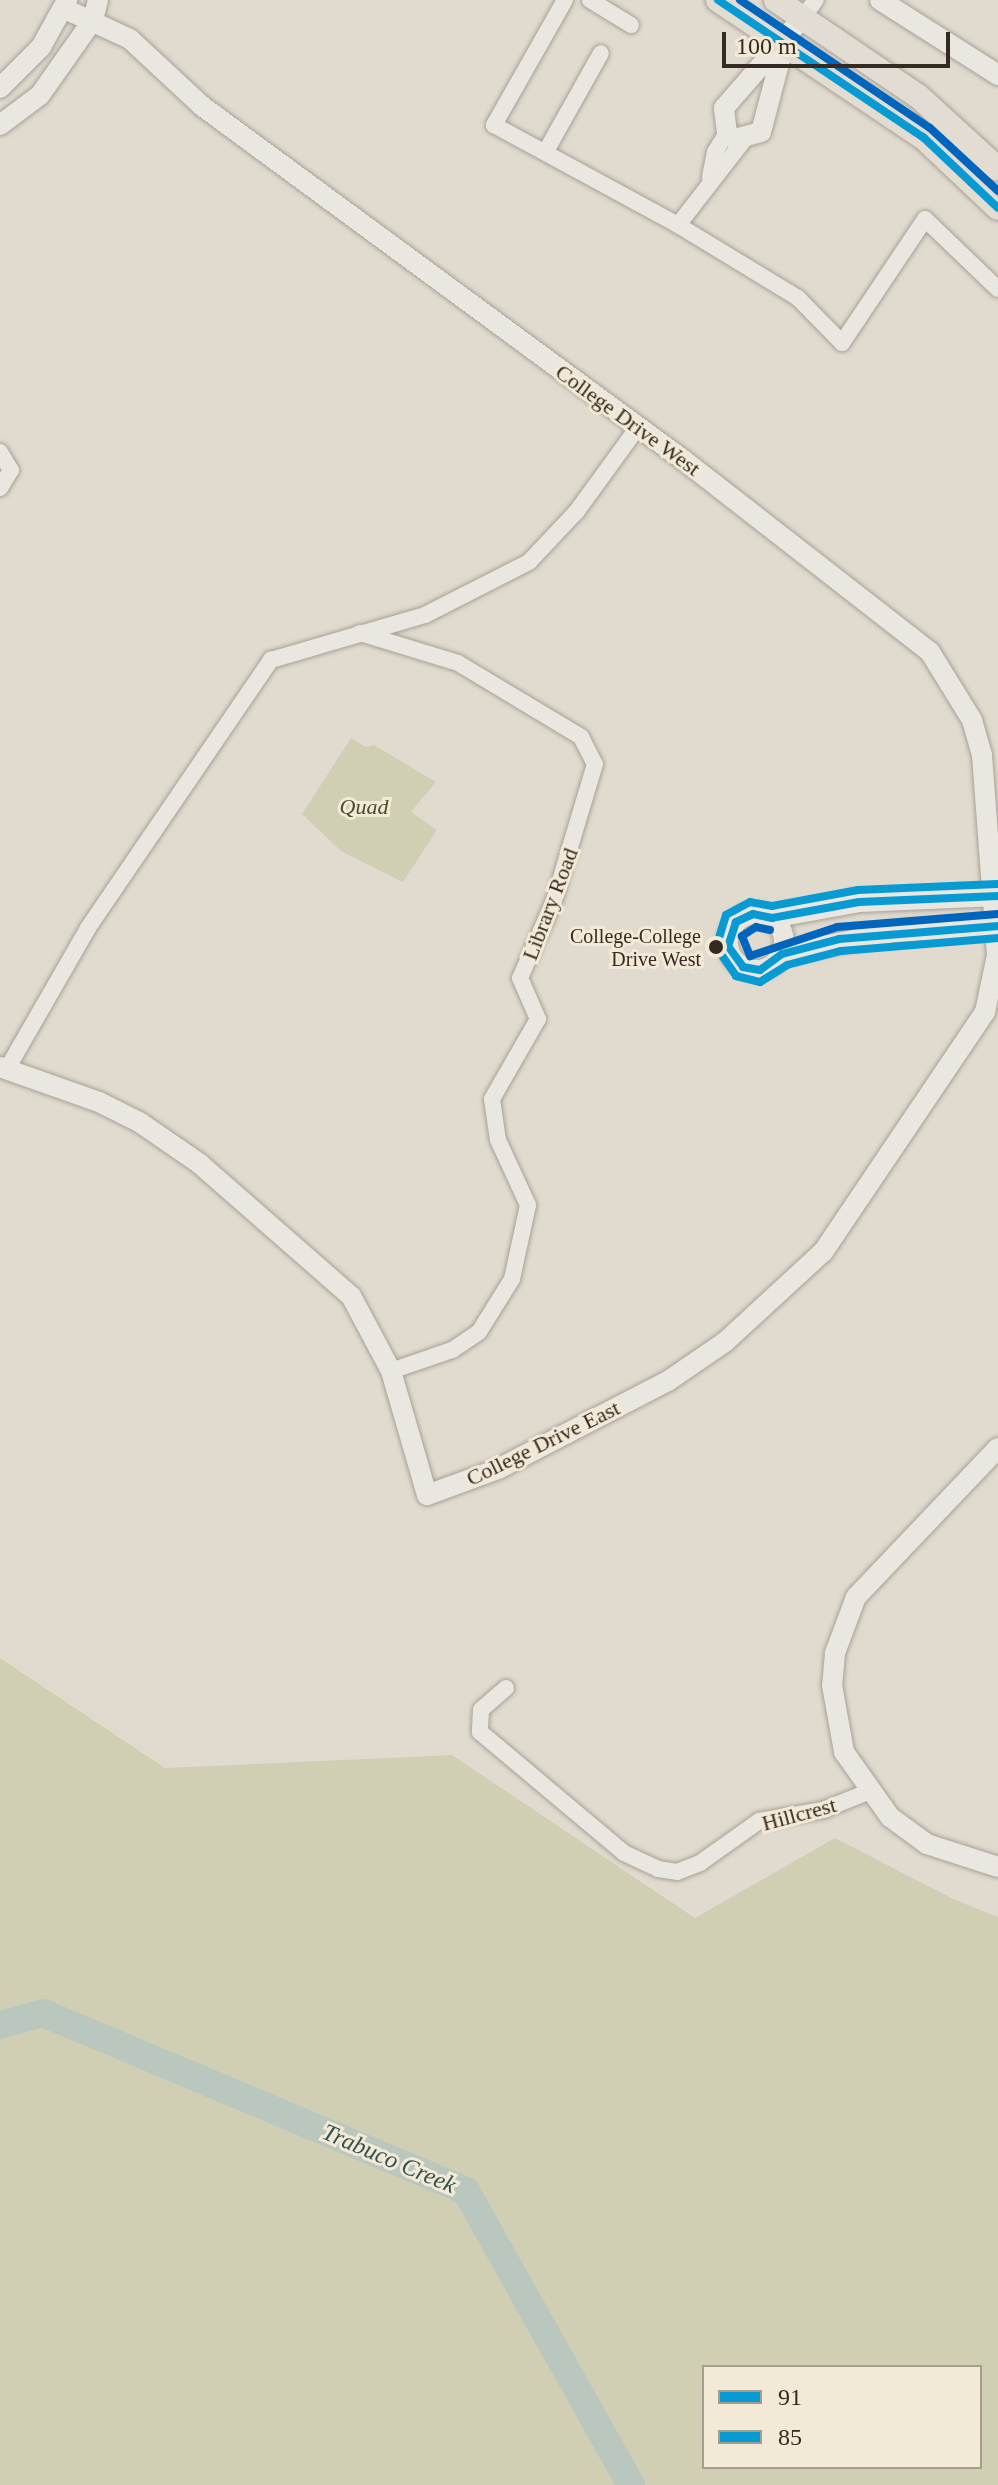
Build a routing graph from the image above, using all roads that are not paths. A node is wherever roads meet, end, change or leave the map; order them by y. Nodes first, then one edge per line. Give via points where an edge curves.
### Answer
1 (565, 0) edge
2 (590, 0) edge
3 (718, 0) edge
4 (776, 0) edge
5 (880, 0) edge
6 (66, 4) edge
7 (810, 8) edge
8 (95, 10) edge
9 (631, 25) dead end
10 (785, 41) junction
11 (601, 53) dead end
12 (998, 75) edge
13 (0, 88) edge
14 (0, 125) edge
15 (736, 136) junction
16 (546, 151) junction
17 (998, 169) edge
18 (998, 208) edge
19 (678, 225) junction
20 (998, 289) edge
21 (638, 427) junction
22 (0, 452) edge
23 (0, 488) edge
24 (360, 633) junction
25 (995, 896) edge
26 (772, 918) junction
27 (996, 926) edge
28 (782, 954) junction
29 (4, 1068) edge
30 (391, 1371) junction
31 (998, 1448) edge
32 (506, 1688) dead end
33 (868, 1792) junction
34 (998, 1867) edge

1 - 16 street via 494,125
2 - 9 street
3 - 10 main road
4 - 7 main road
5 - 12 street
6 - 8 street, College Drive West
6 - 13 street, College Drive West via 41,47
7 - 10 street
7 - 17 main road
8 - 14 street via 40,95
8 - 21 street, College Drive West via 202,106
10 - 15 street via 761,132
10 - 15 street via 764,57 741,93 724,108
10 - 18 main road via 923,137
11 - 16 street
15 - 19 street
16 - 19 street
19 - 20 street via 798,298 842,343 925,219
21 - 24 street via 577,511 529,562 425,615
21 - 25 street, College Drive West via 873,603 930,652 951,681 982,755
22 - 23 street via 11,470
24 - 29 street via 271,660 88,928
24 - 30 street, Library Road via 458,663 581,737 595,764 554,901 520,978 538,1019 492,1099 493,1124 528,1205 512,1279 479,1332 452,1350
25 - 26 street via 859,902
25 - 27 street, College Drive West
26 - 28 street via 782,931
26 - 28 street via 743,917 731,929 728,946 736,962 751,970 769,967
27 - 28 street via 894,932
27 - 30 street, College Drive East via 995,983 985,1012 831,1244 725,1342 604,1416 498,1469 427,1495
29 - 30 street, College Drive East via 99,1102 200,1164 351,1296
31 - 33 street, Hillcrest via 873,1574 843,1624 832,1685 835,1718 844,1752
32 - 33 street, Hillcrest via 481,1710 480,1732 624,1853 658,1869 677,1872 700,1863 759,1821 823,1810
33 - 34 street via 890,1817 927,1844

